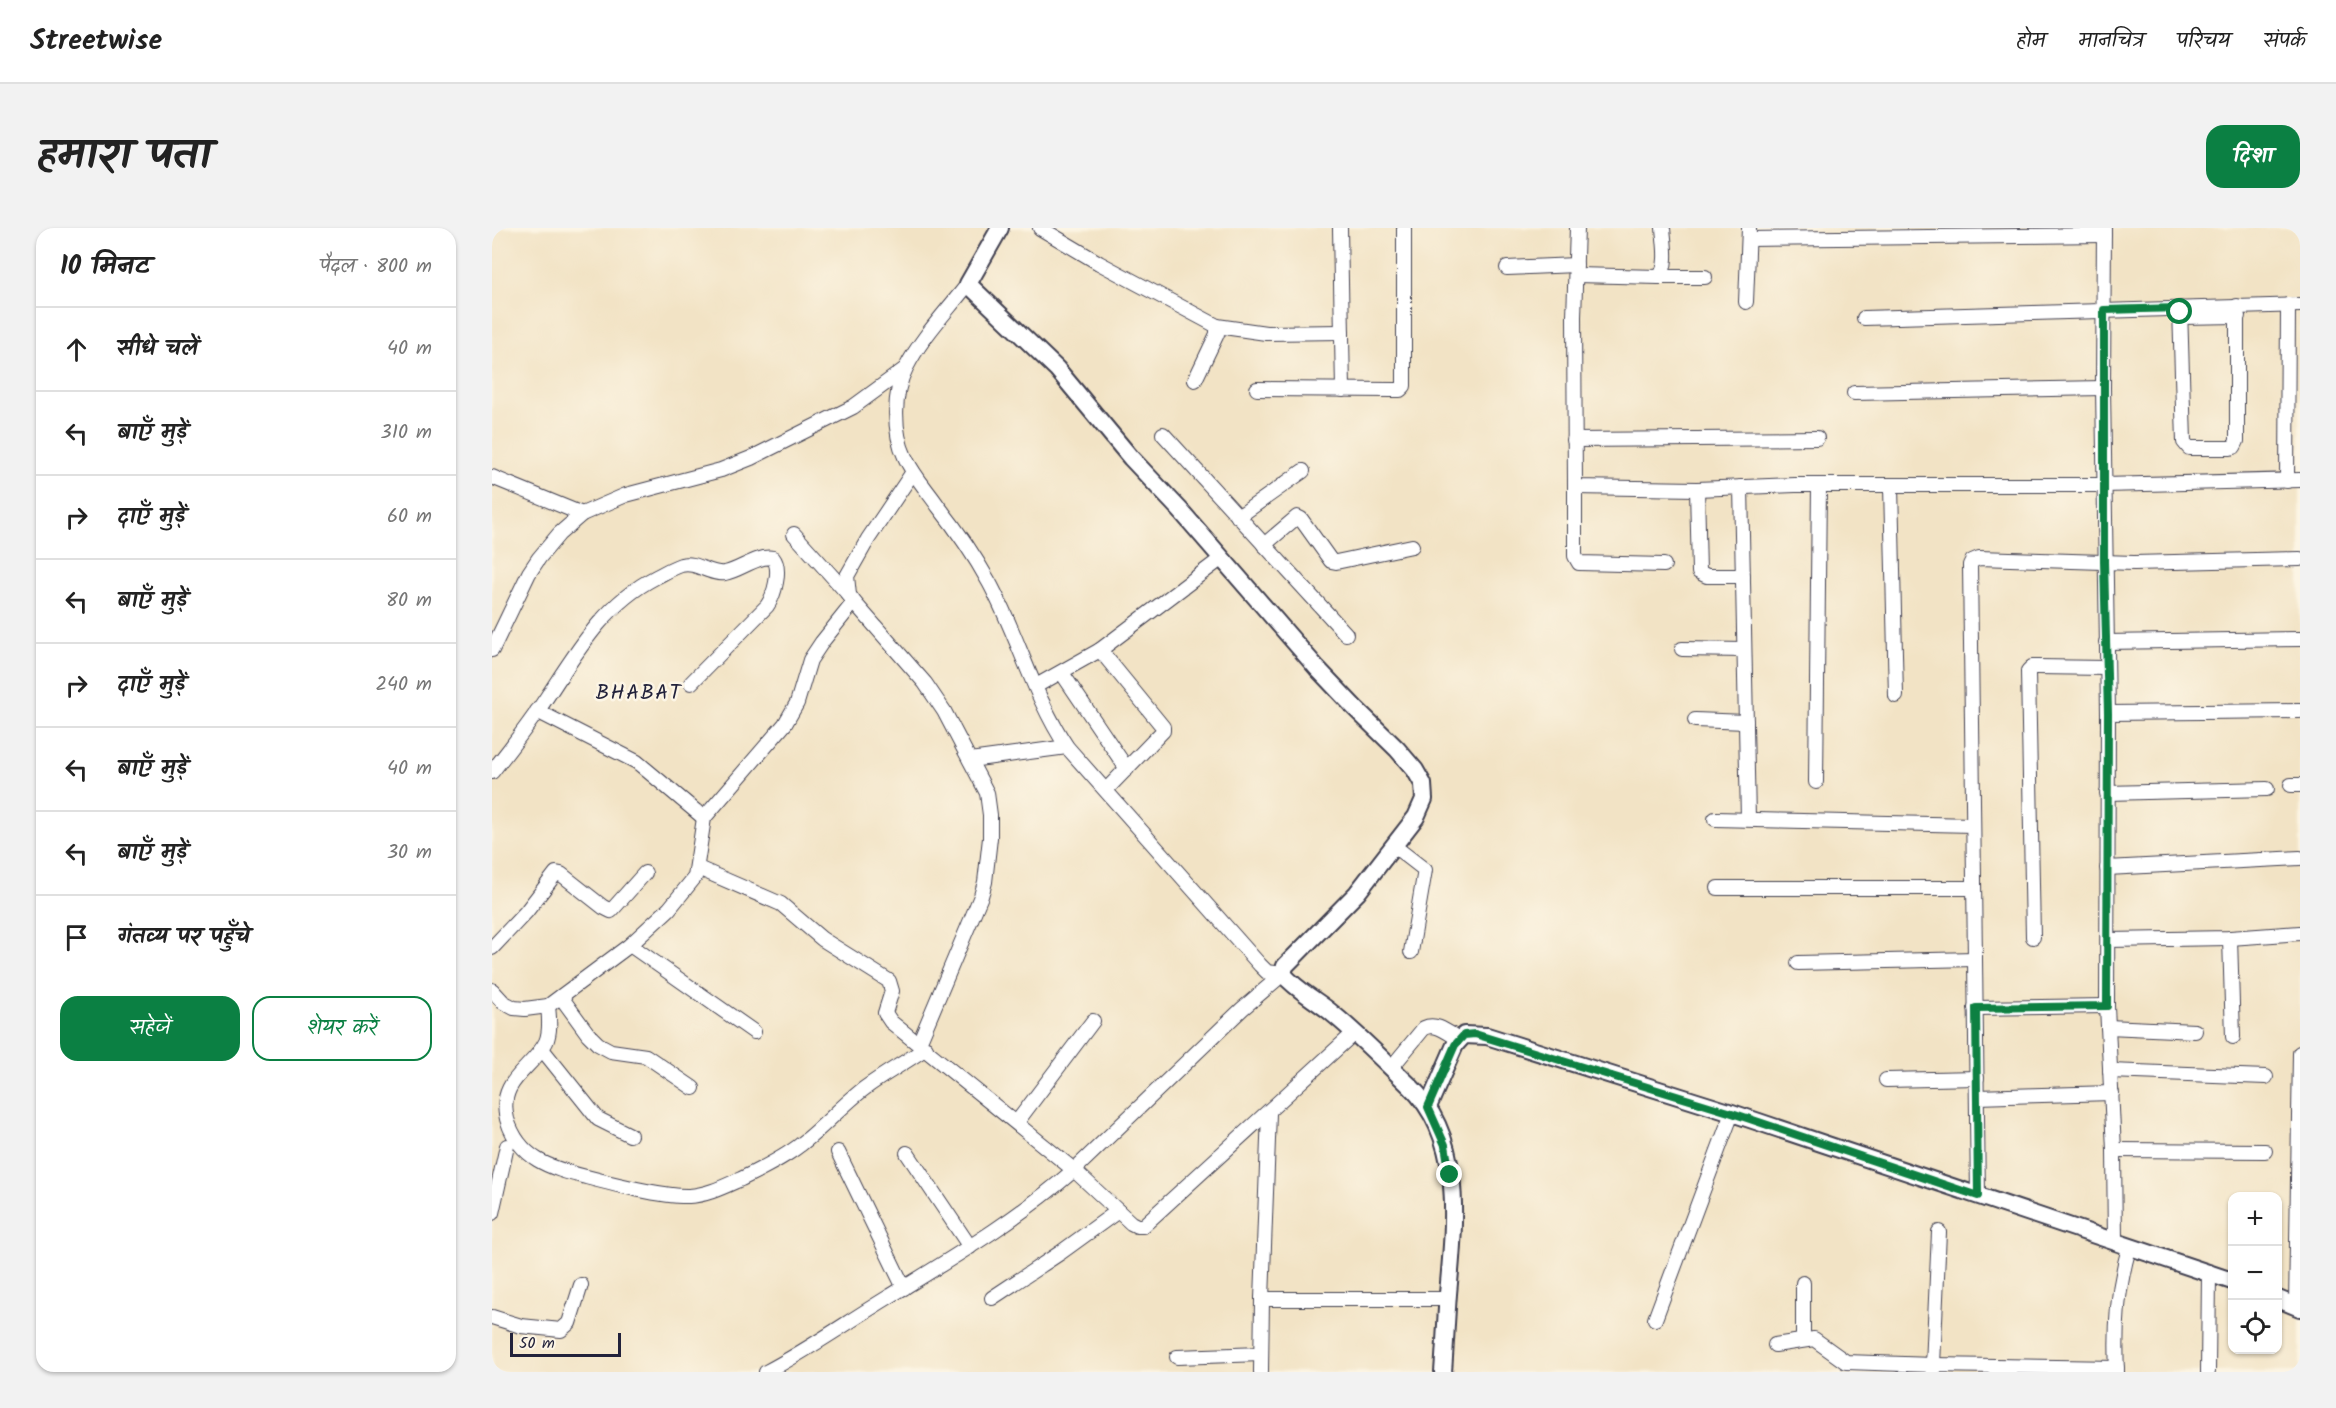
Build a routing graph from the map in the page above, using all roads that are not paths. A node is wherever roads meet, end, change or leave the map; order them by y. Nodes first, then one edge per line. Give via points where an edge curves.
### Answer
1 (1000, 228) edge
2 (1040, 228) edge
3 (1340, 228) edge
4 (1404, 228) edge
5 (1577, 228) edge
6 (1663, 228) edge
7 (2104, 231) edge
8 (1749, 234) edge
9 (1507, 268) dead end
10 (1576, 270) junction
11 (1659, 277) junction
12 (1705, 277) dead end
13 (968, 284) junction
14 (1746, 302) dead end
15 (2294, 305) edge
16 (2104, 310) junction
17 (2238, 311) junction
18 (2180, 312) junction
19 (1864, 318) dead end
20 (1217, 326) junction
21 (1342, 332) junction
22 (905, 369) junction
23 (1195, 380) dead end
24 (2103, 388) junction
25 (1257, 389) dead end
26 (1343, 390) junction
27 (1854, 393) dead end
28 (2294, 407) edge
29 (1163, 434) dead end
30 (1817, 438) dead end
31 (1574, 441) junction
32 (1303, 471) dead end
33 (913, 472) junction
34 (492, 477) edge
35 (2293, 481) edge
36 (1819, 485) junction
37 (2104, 485) junction
38 (1891, 486) junction
39 (1575, 487) junction
40 (1741, 487) junction
41 (1697, 489) junction
42 (582, 514) junction
43 (1238, 517) junction
44 (794, 534) dead end
45 (1264, 545) junction
46 (1413, 546) dead end
47 (1222, 558) junction
48 (2300, 559) edge
49 (2104, 562) junction
50 (1664, 565) dead end
51 (1743, 576) junction
52 (851, 598) junction
53 (1346, 634) dead end
54 (2300, 639) edge
55 (2106, 642) junction
56 (1682, 649) dead end
57 (492, 650) edge
58 (1100, 650) junction
59 (1744, 650) junction
60 (2107, 668) junction
61 (1062, 673) junction
62 (691, 682) dead end
63 (1036, 686) junction
64 (1896, 696) dead end
65 (537, 711) junction
66 (2300, 711) edge
67 (2108, 713) junction
68 (1695, 720) dead end
69 (1746, 722) junction
70 (1067, 747) junction
71 (970, 760) junction
72 (1127, 769) junction
73 (492, 772) edge
74 (1816, 782) dead end
75 (2267, 789) dead end
76 (1106, 790) junction
77 (2107, 793) junction
78 (704, 818) junction
79 (1715, 819) dead end
80 (1748, 819) junction
81 (1972, 825) junction
82 (1394, 846) junction
83 (2300, 858) edge
84 (698, 868) junction
85 (2107, 868) junction
86 (645, 873) dead end
87 (1718, 888) dead end
88 (1973, 888) junction
89 (2300, 933) edge
90 (2033, 937) dead end
91 (2230, 938) junction
92 (2108, 940) junction
93 (630, 945) junction
94 (492, 948) edge
95 (1411, 952) dead end
96 (1975, 960) junction
97 (1798, 963) dead end
98 (1283, 974) junction
99 (492, 990) edge
100 (561, 997) junction
101 (548, 1006) junction
102 (2107, 1006) junction
103 (1976, 1008) junction
104 (1093, 1021) dead end
105 (2108, 1027) junction
106 (2195, 1031) dead end
107 (754, 1032) dead end
108 (1354, 1033) junction
109 (2233, 1037) dead end
110 (1460, 1040) junction
111 (923, 1046) junction
112 (542, 1049) junction
113 (2300, 1053) edge
114 (1391, 1068) junction
115 (2110, 1071) junction
116 (2266, 1077) dead end
117 (1977, 1078) junction
118 (1886, 1080) dead end
119 (693, 1088) dead end
120 (2112, 1093) junction
121 (1977, 1097) junction
122 (1428, 1107) junction
123 (1269, 1113) junction
124 (1732, 1113) junction
125 (1017, 1122) junction
126 (630, 1136) dead end
127 (512, 1144) junction
128 (492, 1149) edge
129 (2114, 1150) junction
130 (2265, 1151) dead end
131 (838, 1152) dead end
132 (907, 1153) dead end
133 (1074, 1170) junction
134 (1978, 1196) junction
135 (1118, 1211) junction
136 (492, 1213) edge
137 (1939, 1232) dead end
138 (2122, 1245) junction
139 (970, 1247) junction
140 (2209, 1272) junction
141 (2228, 1279) edge
142 (1803, 1283) dead end
143 (581, 1286) dead end
144 (904, 1287) junction
145 (992, 1298) dead end
146 (1262, 1299) junction
147 (1448, 1299) junction
148 (2280, 1300) edge
149 (2298, 1307) edge
150 (492, 1317) edge
151 (1655, 1319) dead end
152 (1803, 1339) junction
153 (1775, 1345) dead end
154 (1262, 1354) junction
155 (1177, 1357) dead end
156 (1933, 1368) edge
157 (2117, 1370) edge
158 (766, 1372) edge
159 (1261, 1372) edge
160 (1443, 1372) edge
161 (2208, 1372) edge

1 - 13 street
2 - 20 street
3 - 21 street
4 - 26 street via 1404,386 1400,390
5 - 10 street
6 - 11 street via 1664,264
7 - 8 street
7 - 16 street
8 - 14 street
9 - 10 street
10 - 11 street
10 - 31 street
11 - 12 street
13 - 22 street
13 - 47 street via 1056,369
15 - 17 street
15 - 28 street
16 - 18 street
16 - 19 street
16 - 24 street
17 - 18 street
17 - 18 street via 2237,441 2230,448 2186,446
20 - 21 street via 1266,333
20 - 23 street
21 - 26 street
22 - 33 street via 899,385 898,430
22 - 42 street via 853,407 751,458 626,495
24 - 27 street
24 - 37 street
25 - 26 street
28 - 35 street
29 - 43 street
30 - 31 street
31 - 39 street
32 - 43 street
33 - 52 street via 847,576
33 - 63 street via 979,563
34 - 42 street
35 - 37 street
36 - 38 street
36 - 40 street
36 - 74 street
37 - 38 street
37 - 49 street
38 - 64 street
39 - 41 street
39 - 50 street via 1575,556 1579,563
40 - 41 street
40 - 51 street
41 - 51 street via 1699,572 1707,576
42 - 57 street via 559,534 529,573
43 - 45 street
44 - 52 street
45 - 46 street via 1297,517 1331,561
45 - 53 street
47 - 58 street
47 - 82 street via 1337,690 1415,770 1423,784 1424,799
48 - 49 street
49 - 55 street
49 - 81 street via 1979,558 1972,561
51 - 59 street
52 - 71 street via 925,682
52 - 78 street via 810,660 797,703 785,724
54 - 55 street
55 - 60 street
56 - 59 street
58 - 61 street
58 - 72 street via 1163,730
59 - 69 street
60 - 67 street
60 - 90 street via 2037,666 2028,671
61 - 63 street
61 - 72 street
62 - 65 street via 767,606 777,569 773,558 725,573 682,565 641,585 588,634
63 - 70 street
65 - 73 street
65 - 78 street via 637,762
66 - 67 street
67 - 77 street
68 - 69 street
69 - 80 street
70 - 71 street
70 - 76 street
71 - 111 street via 987,793 989,860 985,882
72 - 76 street
75 - 77 street
76 - 98 street via 1260,965 1267,972
77 - 85 street
78 - 84 street
79 - 80 street
80 - 81 street
81 - 88 street
82 - 95 street via 1425,870
82 - 98 street via 1357,893 1284,966
83 - 85 street
84 - 93 street via 682,894
84 - 111 street via 781,904 822,939 889,981 892,991 887,1017
85 - 92 street
86 - 94 street via 611,911 556,873
87 - 88 street
88 - 96 street
89 - 91 street
91 - 92 street
91 - 109 street
92 - 102 street
93 - 100 street
93 - 107 street
96 - 97 street
96 - 103 street
98 - 108 street
98 - 133 street
99 - 101 street via 514,1008
100 - 101 street
100 - 119 street via 598,1044 611,1051 646,1056
101 - 112 street via 549,1032
102 - 103 street
102 - 105 street
103 - 117 street
104 - 125 street
105 - 106 street
105 - 115 street
108 - 114 street
108 - 123 street
110 - 114 street via 1439,1027 1424,1028
110 - 122 street
110 - 124 street via 1464,1035 1487,1036
111 - 125 street
111 - 127 street via 865,1088 786,1155 702,1194 675,1195 567,1172 548,1166
112 - 126 street via 598,1119
112 - 127 street via 514,1078 508,1090 507,1118
113 - 149 street
114 - 122 street
115 - 116 street
115 - 120 street
117 - 118 street
117 - 121 street
120 - 121 street
120 - 129 street
121 - 134 street
122 - 147 street via 1445,1145 1450,1175 1452,1241
123 - 135 street via 1143,1226 1131,1223
123 - 146 street
124 - 134 street
124 - 151 street
125 - 133 street
127 - 128 street
127 - 136 street
129 - 130 street
129 - 138 street
131 - 144 street
132 - 139 street
133 - 135 street
133 - 139 street via 1041,1200
134 - 138 street
135 - 145 street
137 - 156 street
138 - 140 street
138 - 157 street via 2116,1308
139 - 144 street
140 - 141 street
140 - 161 street
142 - 152 street
143 - 150 street via 569,1323 561,1330 521,1326
144 - 158 street
146 - 147 street
146 - 154 street
147 - 160 street
148 - 149 street
152 - 153 street
152 - 156 street via 1821,1342 1846,1362
154 - 155 street
154 - 159 street
156 - 157 street

